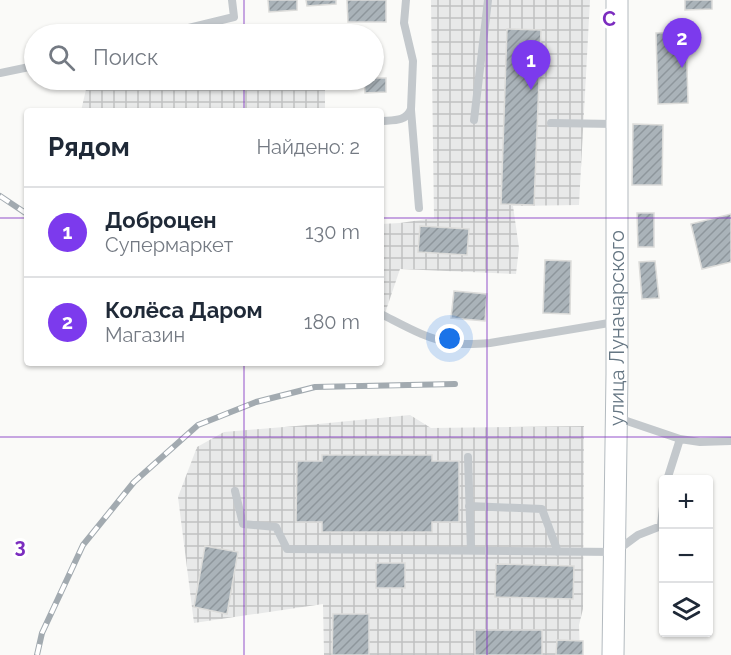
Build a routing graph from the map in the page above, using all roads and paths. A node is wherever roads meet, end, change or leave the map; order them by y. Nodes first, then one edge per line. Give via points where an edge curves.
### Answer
1 (232, 0) edge
2 (406, 0) edge
3 (488, 0) edge
4 (617, 0) edge
5 (205, 24) edge
6 (24, 68) edge
7 (0, 73) edge
8 (411, 109) junction
9 (474, 120) dead end
10 (384, 122) edge
11 (551, 123) dead end
12 (617, 124) junction
13 (419, 208) dead end
14 (384, 316) edge
15 (617, 322) junction
16 (616, 418) junction
17 (681, 439) junction
18 (731, 441) edge
19 (468, 457) dead end
20 (669, 475) edge
21 (235, 490) dead end
22 (469, 506) junction
23 (659, 527) edge
24 (471, 551) junction
25 (558, 552) junction
26 (615, 552) junction
27 (612, 655) edge

1 - 5 lane via 234,17
2 - 8 lane via 404,22 413,61
3 - 9 lane
4 - 12 main road, улица Луначарского
6 - 7 lane
8 - 10 lane via 401,120
8 - 13 lane
11 - 12 lane
12 - 15 main road, улица Луначарского
14 - 15 lane via 418,333 470,344
15 - 16 main road, улица Луначарского
16 - 17 lane
16 - 26 main road, улица Луначарского
17 - 18 lane
17 - 20 lane
19 - 22 lane
21 - 24 lane via 243,524 276,527 287,549
22 - 24 lane
22 - 25 lane via 542,509
23 - 26 lane via 638,535
24 - 25 lane
25 - 26 lane
26 - 27 main road, улица Луначарского

